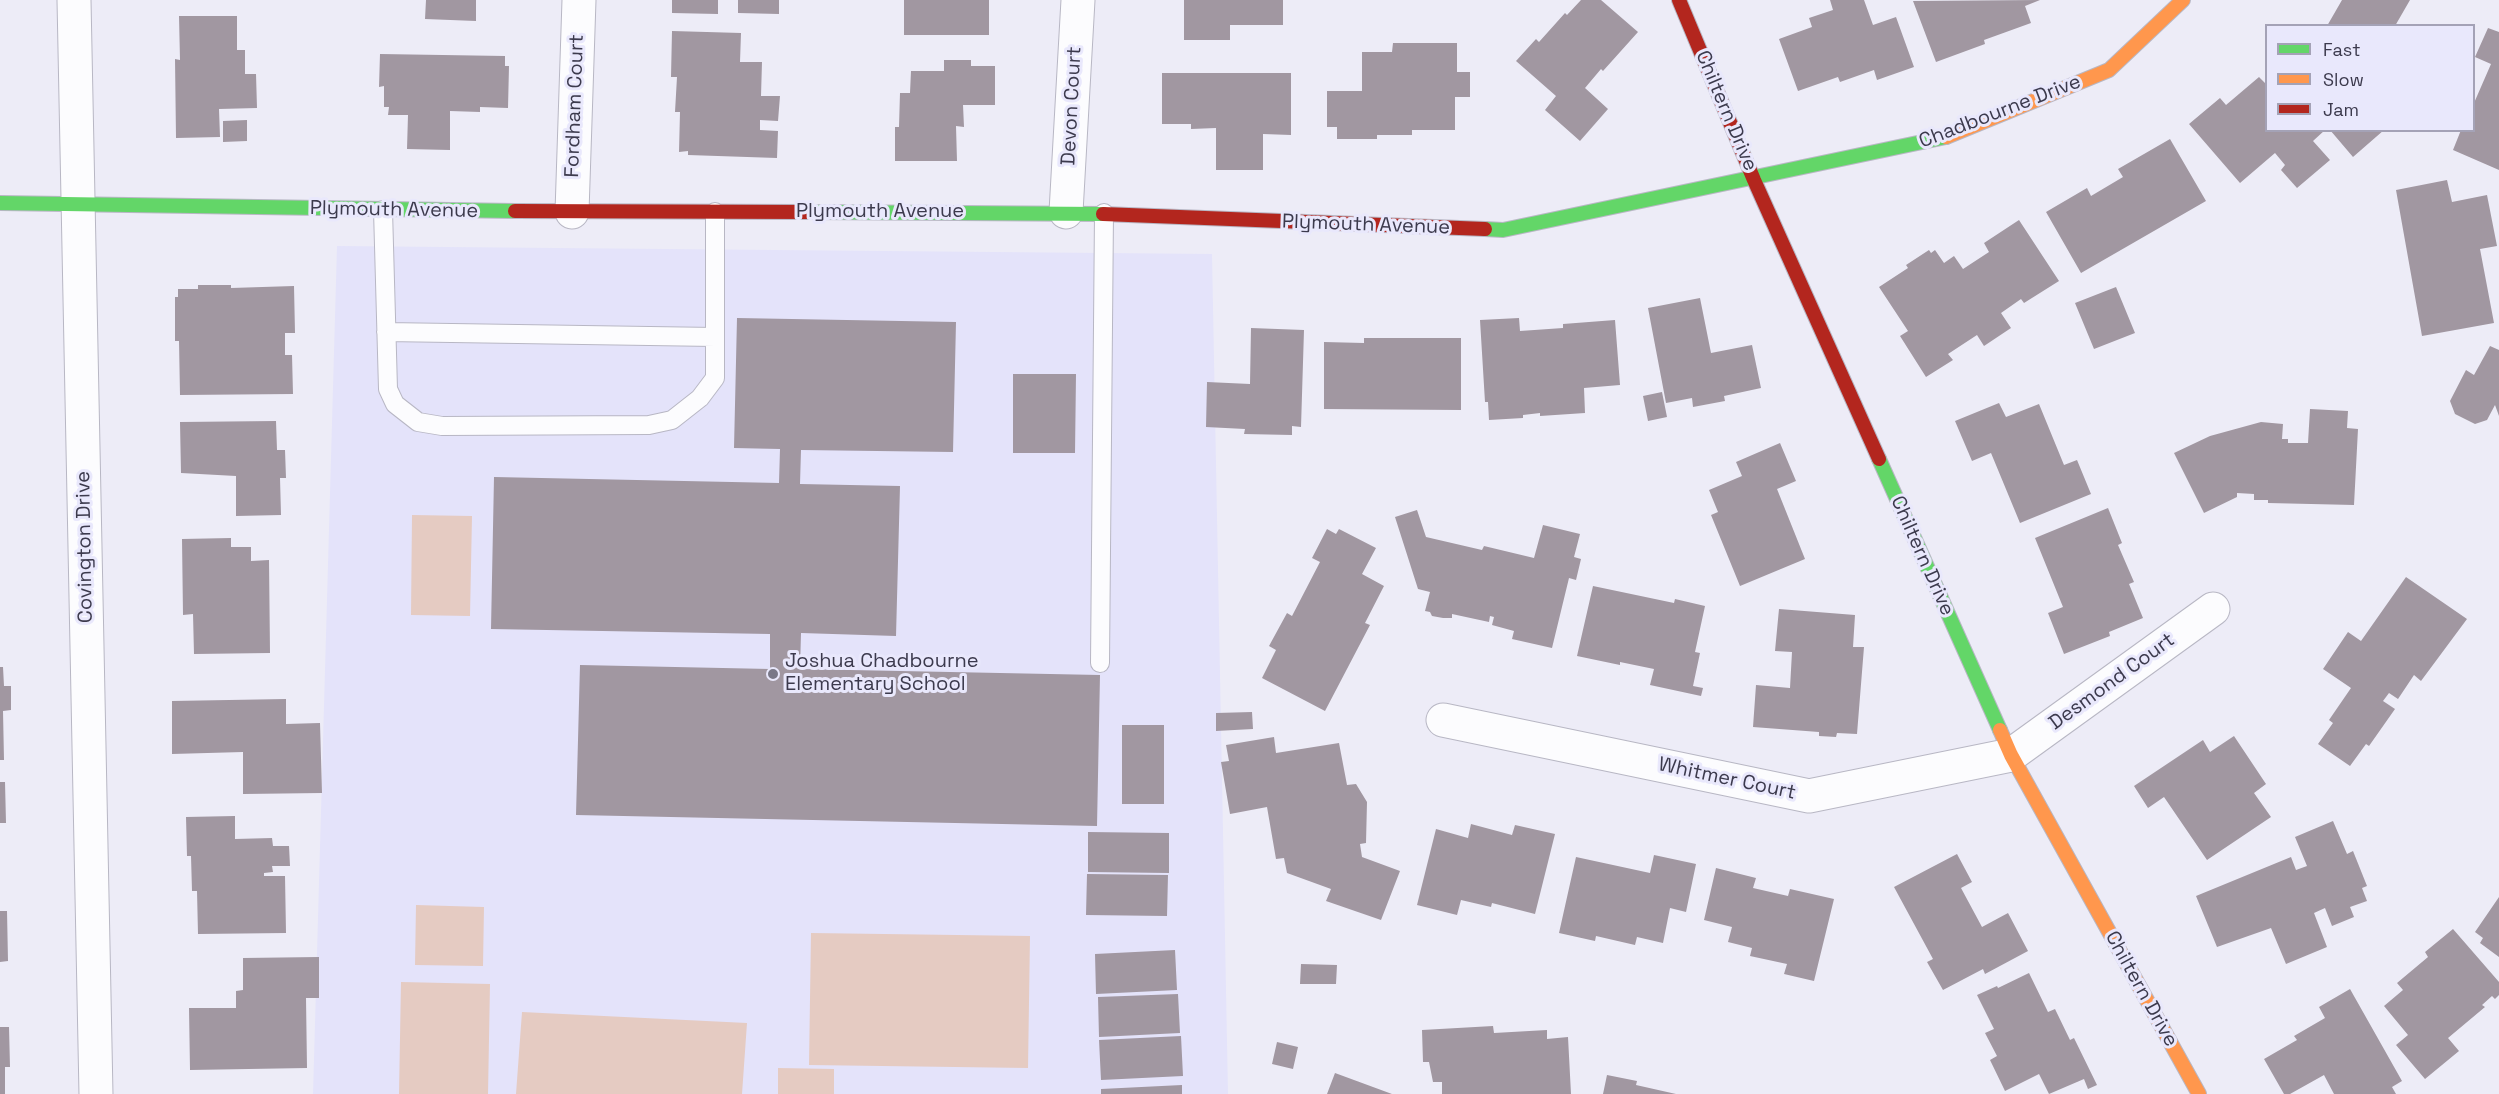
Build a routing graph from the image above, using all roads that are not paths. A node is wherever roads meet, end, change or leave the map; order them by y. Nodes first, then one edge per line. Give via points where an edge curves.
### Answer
1 (74, 0) edge
2 (579, 0) edge
3 (1078, 0) edge
4 (1679, 0) edge
5 (2182, 0) edge
6 (1754, 180) junction
7 (0, 203) edge
8 (77, 205) junction
9 (383, 210) junction
10 (572, 212) junction
11 (715, 212) junction
12 (1066, 212) junction
13 (1104, 213) junction
14 (386, 332) junction
15 (715, 337) junction
16 (2213, 609) dead end
17 (1100, 663) dead end
18 (1443, 720) dead end
19 (2011, 756) junction
20 (96, 1094) edge
21 (2199, 1094) edge

1 - 8 street, Covington Drive
2 - 10 street, Fordham Court
3 - 12 street, Devon Court
4 - 6 street, Chiltern Drive
5 - 6 street, Chadbourne Drive via 2109,70 1938,140
6 - 13 street, Plymouth Avenue via 1503,230
6 - 19 street, Chiltern Drive
7 - 8 street, Plymouth Avenue
8 - 9 street, Plymouth Avenue
8 - 20 street, Covington Drive
9 - 10 street, Plymouth Avenue
9 - 14 lane
10 - 11 street, Plymouth Avenue
11 - 12 street, Plymouth Avenue
11 - 15 lane
12 - 13 street, Plymouth Avenue
13 - 17 lane
14 - 15 lane
14 - 15 lane via 388,389 394,405 418,422 442,426 649,425 672,420 700,398 715,378
16 - 19 street, Desmond Court
18 - 19 street, Whitmer Court via 1809,796
19 - 21 street, Chiltern Drive

